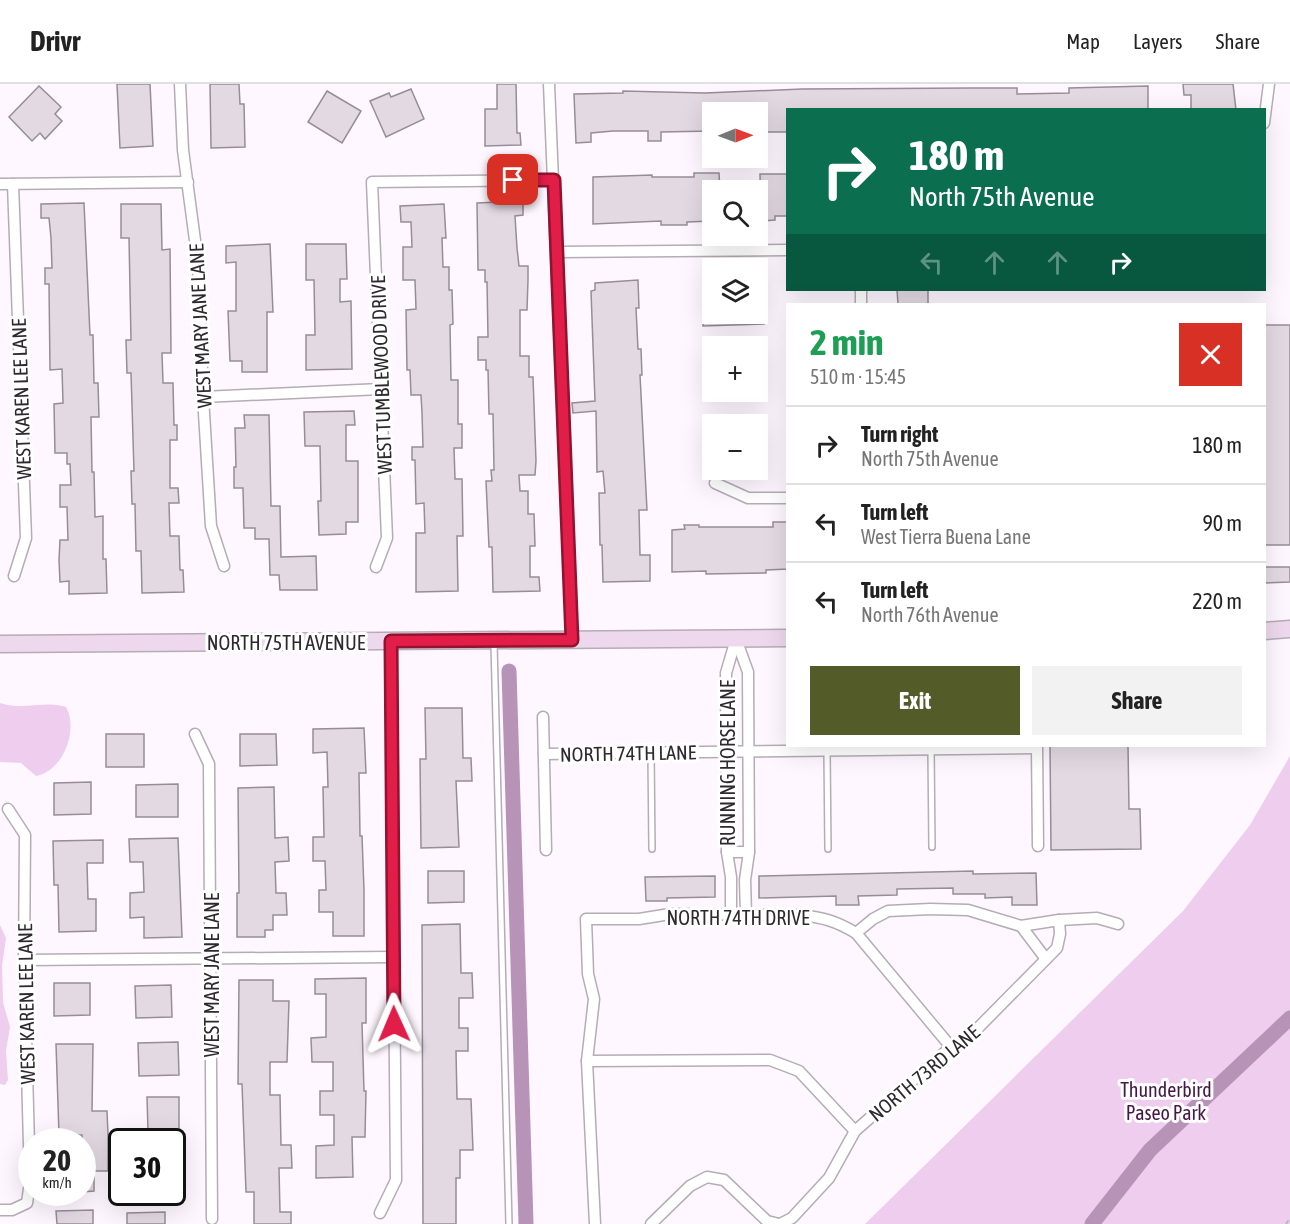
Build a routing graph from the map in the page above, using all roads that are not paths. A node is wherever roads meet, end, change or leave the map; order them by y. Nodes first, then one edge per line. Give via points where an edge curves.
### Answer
1 (180, 84) edge
2 (549, 84) edge
3 (1269, 84) edge
4 (1266, 108) edge
5 (554, 180) junction
6 (188, 182) junction
7 (0, 184) edge
8 (13, 184) junction
9 (786, 250) edge
10 (557, 252) junction
11 (381, 389) junction
12 (203, 397) junction
13 (715, 483) dead end
14 (786, 498) edge
15 (224, 566) dead end
16 (376, 567) dead end
17 (14, 576) dead end
18 (1290, 629) edge
19 (1266, 631) edge
20 (736, 639) junction
21 (786, 639) edge
22 (494, 640) junction
23 (572, 640) junction
24 (391, 641) junction
25 (0, 644) edge
26 (543, 717) dead end
27 (195, 734) dead end
28 (1037, 747) edge
29 (931, 749) junction
30 (827, 751) junction
31 (726, 752) junction
32 (748, 752) junction
33 (651, 753) junction
34 (544, 754) junction
35 (8, 809) dead end
36 (1038, 846) dead end
37 (932, 847) dead end
38 (652, 849) dead end
39 (828, 849) dead end
40 (546, 850) dead end
41 (727, 852) junction
42 (749, 852) junction
43 (731, 914) junction
44 (746, 914) junction
45 (1059, 920) junction
46 (1118, 924) dead end
47 (1022, 926) junction
48 (856, 933) junction
49 (393, 957) junction
50 (1046, 958) junction
51 (212, 959) junction
52 (24, 960) junction
53 (951, 1047) junction
54 (587, 1061) junction
55 (855, 1131) junction
56 (0, 1210) edge
57 (380, 1213) dead end
58 (212, 1218) dead end
59 (509, 1224) edge
60 (595, 1224) edge
61 (651, 1224) edge
62 (780, 1224) edge

1 - 6 street, WEST MARY JANE LANE
2 - 5 street
3 - 4 street
5 - 10 street
5 - 11 street, WEST TUMBLEWOOD DRIVE via 372,182
6 - 8 street
6 - 12 street, WEST MARY JANE LANE via 198,263
7 - 8 street
8 - 17 street, WEST KAREN LEE LANE via 26,538
9 - 10 street
10 - 23 street
11 - 12 street
11 - 16 street, WEST TUMBLEWOOD DRIVE via 387,538
12 - 15 street, WEST MARY JANE LANE via 211,526
13 - 14 street via 748,498
18 - 19 main road
20 - 21 main road, NORTH 75TH AVENUE
20 - 23 main road, NORTH 75TH AVENUE
20 - 31 street, RUNNING HORSE LANE via 726,673
20 - 32 street, RUNNING HORSE LANE via 748,672
22 - 23 main road, NORTH 75TH AVENUE
22 - 24 main road, NORTH 75TH AVENUE
22 - 59 lane
24 - 25 main road, NORTH 75TH AVENUE
24 - 49 street
26 - 34 street, NORTH 74TH LANE
27 - 51 street, WEST MARY JANE LANE via 208,764
28 - 29 street, NORTH 74TH LANE
28 - 36 street, NORTH 74TH LANE
29 - 30 street, NORTH 74TH LANE
29 - 37 lane
30 - 32 street, NORTH 74TH LANE
30 - 39 lane
31 - 32 street, NORTH 74TH LANE
31 - 33 street, NORTH 74TH LANE
31 - 41 street, RUNNING HORSE LANE
32 - 42 street, RUNNING HORSE LANE
33 - 34 street, NORTH 74TH LANE
33 - 38 lane
34 - 40 street, NORTH 74TH LANE
35 - 52 street, WEST KAREN LEE LANE via 24,835
41 - 42 street
41 - 43 street, RUNNING HORSE LANE
42 - 44 street, RUNNING HORSE LANE
43 - 44 street, NORTH 74TH DRIVE
43 - 54 street, NORTH 74TH DRIVE via 586,919 588,974 594,999
44 - 48 street, NORTH 74TH DRIVE via 818,916
45 - 46 street via 1097,918
45 - 47 street
45 - 50 street, NORTH 73RD LANE via 1057,948
47 - 48 street via 968,910 898,910 873,919
47 - 50 street
48 - 53 street
49 - 51 street
49 - 57 street via 396,1180
50 - 53 street, NORTH 73RD LANE via 977,1029
51 - 52 street
51 - 58 street, WEST MARY JANE LANE
52 - 56 street, WEST KAREN LEE LANE via 30,1182 27,1203 12,1210
53 - 55 street, NORTH 73RD LANE
54 - 55 street via 770,1060 799,1071
54 - 60 street
55 - 62 street, NORTH 73RD LANE via 828,1178 792,1218
61 - 62 street, NORTH 73RD LANE via 690,1186 707,1177 724,1180 767,1221

